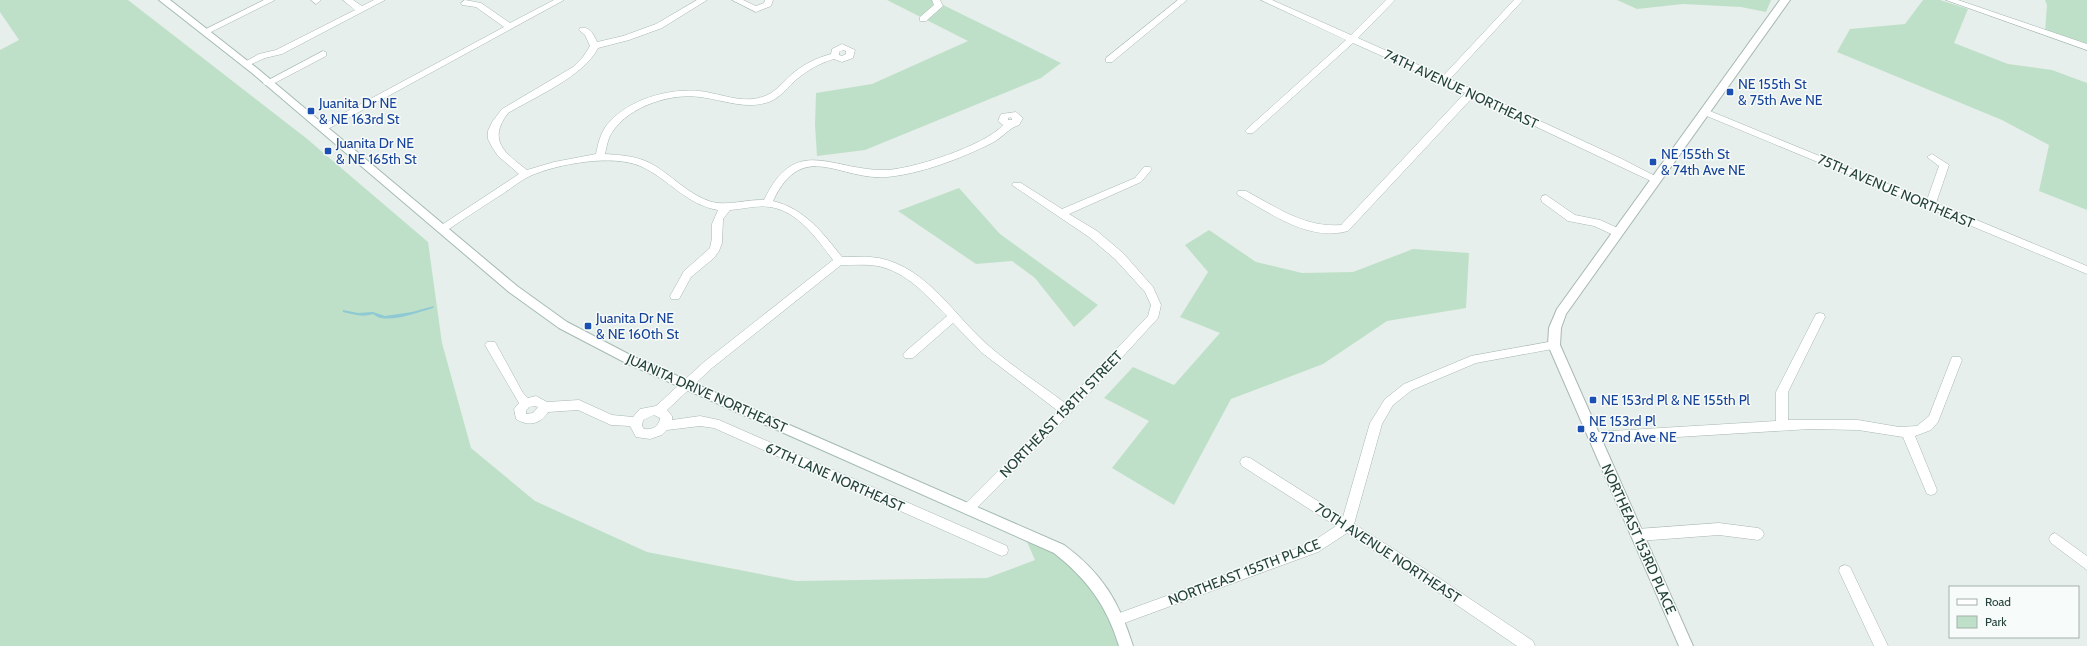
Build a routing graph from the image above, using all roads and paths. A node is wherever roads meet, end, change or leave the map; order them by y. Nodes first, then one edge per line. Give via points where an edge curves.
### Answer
1 (164, 0) edge
2 (271, 0) edge
3 (347, 0) edge
4 (381, 0) edge
5 (560, 0) edge
6 (703, 0) edge
7 (736, 0) edge
8 (769, 0) edge
9 (936, 0) edge
10 (1183, 0) edge
11 (1265, 0) edge
12 (1391, 0) edge
13 (1520, 0) edge
14 (1785, 0) edge
15 (1950, 0) edge
16 (465, 3) dead end
17 (361, 10) junction
18 (923, 19) dead end
19 (510, 26) junction
20 (583, 30) dead end
21 (206, 31) junction
22 (1352, 39) junction
23 (594, 46) junction
24 (2087, 47) edge
25 (323, 54) dead end
26 (835, 56) dead end
27 (1109, 60) dead end
28 (245, 64) junction
29 (1444, 80) junction
30 (268, 83) junction
31 (1471, 93) junction
32 (1705, 112) junction
33 (1009, 124) dead end
34 (323, 128) junction
35 (1250, 132) dead end
36 (1932, 157) dead end
37 (600, 158) junction
38 (1147, 169) dead end
39 (526, 174) junction
40 (1656, 180) junction
41 (1016, 184) dead end
42 (1242, 193) dead end
43 (1546, 199) dead end
44 (768, 203) junction
45 (1930, 205) junction
46 (726, 208) junction
47 (1062, 213) junction
48 (442, 228) junction
49 (1618, 233) junction
50 (839, 261) junction
51 (2087, 270) edge
52 (675, 296) dead end
53 (953, 317) junction
54 (1820, 317) dead end
55 (491, 345) dead end
56 (1554, 345) junction
57 (909, 355) dead end
58 (1956, 360) dead end
59 (685, 384) junction
60 (526, 403) junction
61 (544, 407) junction
62 (659, 410) junction
63 (1066, 410) junction
64 (636, 422) junction
65 (1782, 425) junction
66 (664, 426) junction
67 (1913, 432) junction
68 (1595, 437) junction
69 (1246, 462) dead end
70 (1931, 490) dead end
71 (968, 509) junction
72 (1347, 526) junction
73 (1758, 534) dead end
74 (1638, 535) junction
75 (2055, 539) dead end
76 (1002, 550) dead end
77 (2087, 564) edge
78 (1845, 571) dead end
79 (1119, 619) junction
80 (1126, 646) edge
81 (1528, 646) edge
82 (1686, 646) edge
83 (1881, 646) edge

1 - 21 main road, JUANITA DRIVE NORTHEAST
2 - 21 street
3 - 17 street
4 - 17 street
5 - 19 street
6 - 23 street via 659,26
7 - 8 street via 756,9 768,4
9 - 18 street via 939,6
10 - 27 street
11 - 22 street, 74TH AVENUE NORTHEAST
12 - 22 street
13 - 29 street
14 - 32 main road
15 - 24 street
16 - 19 street via 478,5
17 - 28 street via 279,52
19 - 34 street
20 - 23 street via 589,34
21 - 28 main road, JUANITA DRIVE NORTHEAST
22 - 29 street, 74TH AVENUE NORTHEAST
22 - 35 street
23 - 39 street via 576,69 505,111 496,121 493,132 498,150
25 - 30 street
26 - 37 street via 800,71 775,96 760,101 739,102 683,93 655,99 614,122 603,140
28 - 30 main road, JUANITA DRIVE NORTHEAST
29 - 31 street, 74TH AVENUE NORTHEAST
30 - 34 main road, JUANITA DRIVE NORTHEAST
31 - 40 street, 74TH AVENUE NORTHEAST
31 - 42 street via 1344,228 1331,231 1307,227
32 - 40 main road
32 - 45 street, 75TH AVENUE NORTHEAST
33 - 44 street via 1001,134 982,146 891,173 870,173 825,163 807,164 781,176
34 - 48 main road, JUANITA DRIVE NORTHEAST
36 - 45 street via 1944,165
37 - 39 street via 554,165
37 - 46 street via 625,159 647,166 695,198 707,204
38 - 47 street via 1138,180
39 - 48 street
40 - 49 main road
41 - 47 street
43 - 49 street via 1572,218 1596,222
44 - 46 street
44 - 50 street via 795,212 809,222
45 - 51 street, 75TH AVENUE NORTHEAST
46 - 52 street via 716,224 717,243 714,250 688,272
47 - 63 street, NORTHEAST 158TH STREET via 1119,256 1149,290 1156,305 1153,318
48 - 59 main road, JUANITA DRIVE NORTHEAST via 508,285 562,325
49 - 56 main road via 1560,312 1555,328
50 - 53 street via 878,262 896,268 910,275 927,289
50 - 59 street
53 - 57 street
53 - 63 street via 985,349
54 - 65 street via 1782,392
55 - 60 street via 519,396
56 - 68 main road, NORTHEAST 153RD PLACE
56 - 72 street via 1475,359 1408,387 1389,402 1376,422
58 - 67 street via 1934,419 1928,427
59 - 62 street
59 - 71 main road, JUANITA DRIVE NORTHEAST
60 - 61 street via 536,400
60 - 61 street via 520,409 520,416 523,419 537,417
61 - 64 street via 578,405 611,420
62 - 64 street via 645,412
62 - 66 street via 666,416
63 - 71 street, NORTHEAST 158TH STREET
64 - 66 street, 67TH LANE NORTHEAST via 637,430 645,435 656,433
65 - 67 street via 1859,425
65 - 68 street
66 - 76 street, 67TH LANE NORTHEAST via 700,421 715,423
67 - 70 street
68 - 74 main road, NORTHEAST 153RD PLACE
69 - 72 street, 70TH AVENUE NORTHEAST
71 - 79 main road, JUANITA DRIVE NORTHEAST via 1038,538 1072,558 1098,584
72 - 79 street, NORTHEAST 155TH PLACE via 1313,548
72 - 81 street, 70TH AVENUE NORTHEAST
73 - 74 street via 1719,529
74 - 82 main road, NORTHEAST 153RD PLACE
75 - 77 street
78 - 83 street
79 - 80 main road, JUANITA DRIVE NORTHEAST

